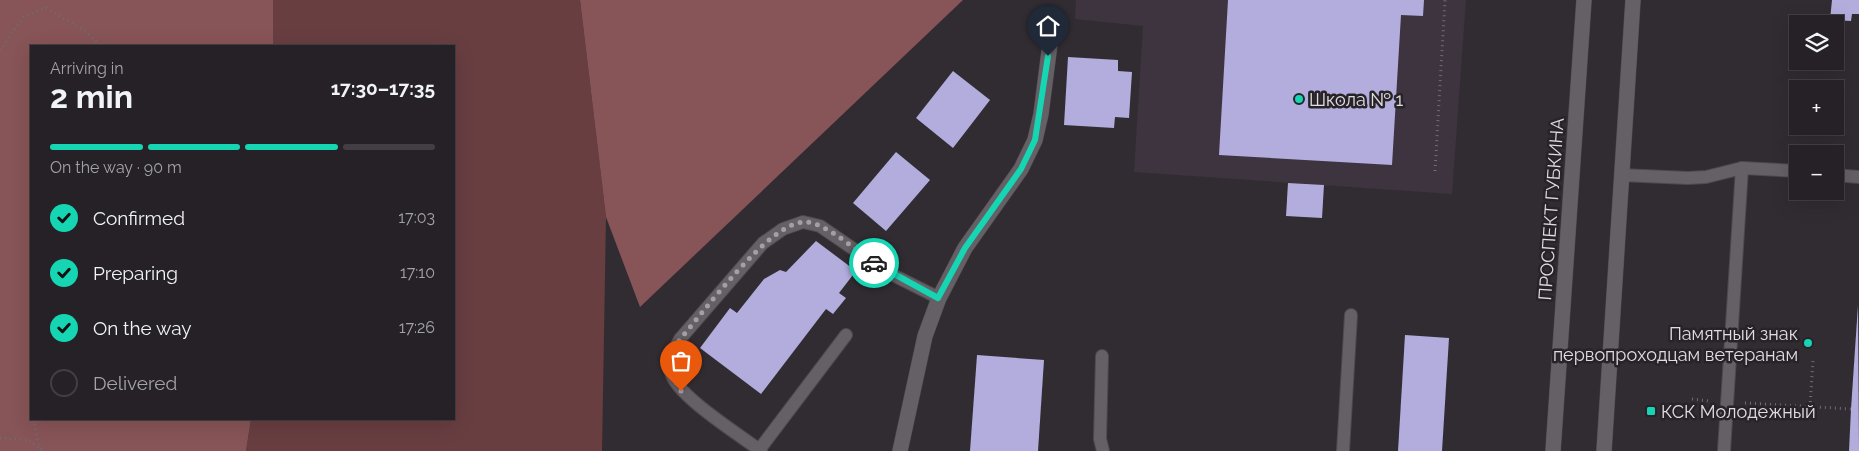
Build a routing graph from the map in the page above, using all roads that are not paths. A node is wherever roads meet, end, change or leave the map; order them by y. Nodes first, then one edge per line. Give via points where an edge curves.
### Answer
1 (1584, 0) edge
2 (1633, 0) edge
3 (1050, 36) dead end
4 (1742, 168) junction
5 (1789, 171) edge
6 (1621, 175) junction
7 (1844, 176) edge
8 (1859, 177) edge
9 (938, 298) junction
10 (1351, 315) dead end
11 (846, 335) dead end
12 (1102, 356) dead end
13 (760, 451) edge
14 (900, 451) edge
15 (1103, 451) edge
16 (1343, 451) edge
17 (1553, 451) edge
18 (1604, 451) edge
19 (1724, 451) edge

1 - 17 main road, ПРОСПЕКТ ГУБКИНА
2 - 6 main road
3 - 9 main road via 1035,140 1021,169 965,248
4 - 5 lane
4 - 6 lane via 1706,177
4 - 19 lane
6 - 18 main road
7 - 8 lane
9 - 13 lane via 887,272 820,226 803,222 783,229 763,243 680,339 671,355 671,374 681,391
9 - 14 main road via 925,336
10 - 16 lane
11 - 13 lane
12 - 15 lane via 1100,438

